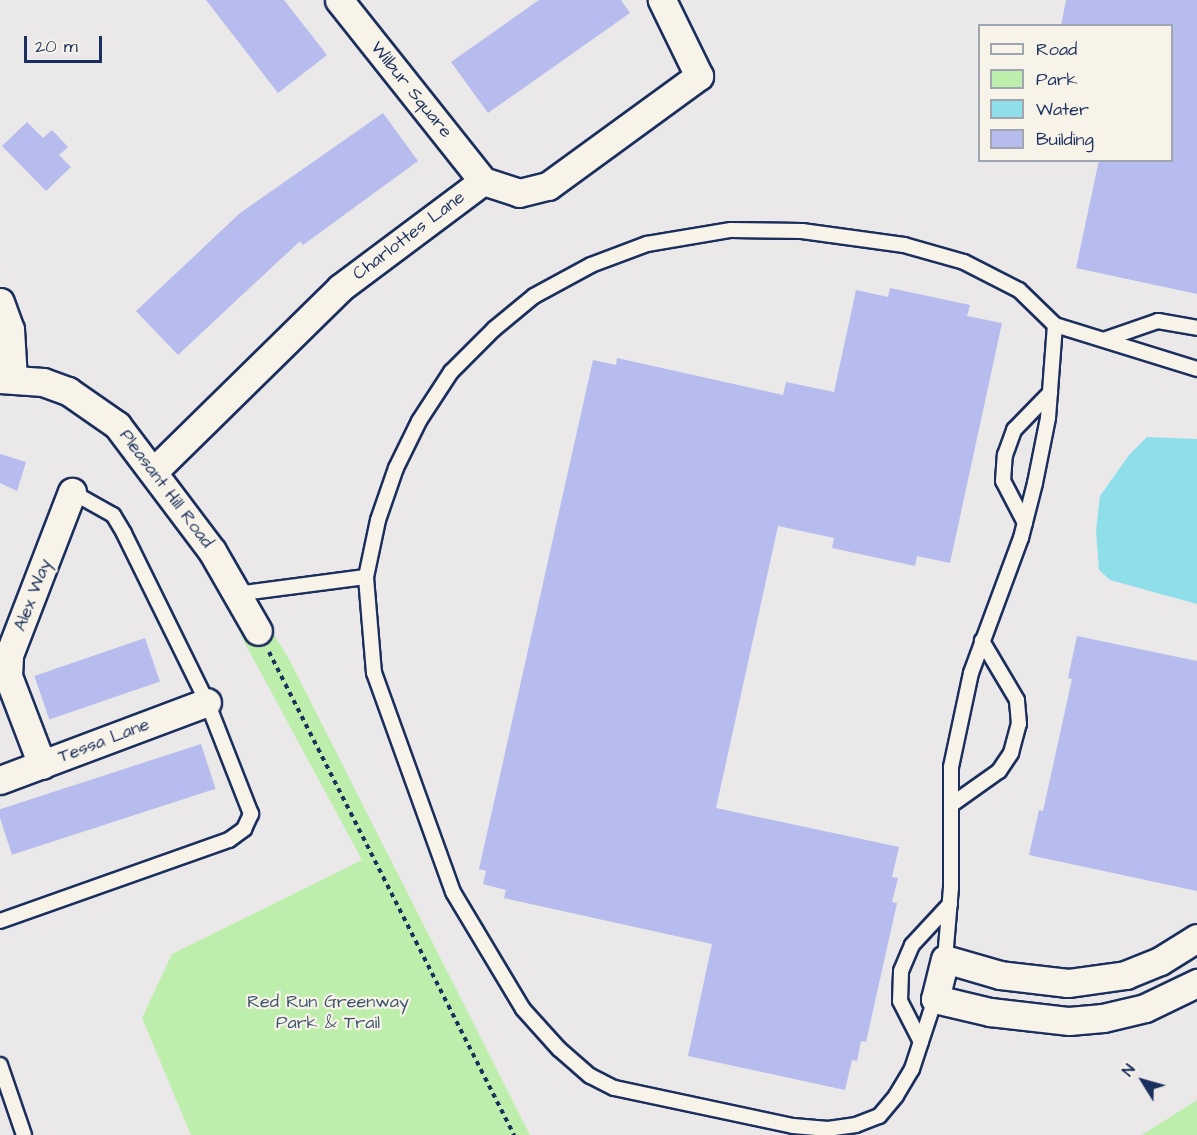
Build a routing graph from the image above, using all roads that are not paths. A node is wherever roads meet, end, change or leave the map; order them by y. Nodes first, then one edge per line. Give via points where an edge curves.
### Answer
1 (339, 0) edge
2 (662, 0) edge
3 (483, 181) junction
4 (0, 302) edge
5 (1054, 325) junction
6 (1197, 328) edge
7 (1106, 339) junction
8 (1197, 369) edge
9 (6, 379) edge
10 (1050, 393) junction
11 (154, 471) junction
12 (72, 492) joint
13 (1025, 523) junction
14 (366, 577) junction
15 (236, 594) junction
16 (258, 631) road end
17 (982, 641) junction
18 (207, 702) junction
19 (42, 765) junction
20 (0, 780) edge
21 (951, 805) junction
22 (950, 904) junction
23 (0, 921) edge
24 (1197, 938) edge
25 (945, 959) junction
26 (1197, 983) edge
27 (935, 999) junction
28 (921, 1042) junction
29 (0, 1065) edge
30 (24, 1135) edge

1 - 3 street, Wilbur Square
2 - 3 street, Charlottes Lane via 699,76 542,189 519,193
3 - 11 street, Charlottes Lane via 340,288
4 - 9 street, Pleasant Hill Road via 10,328
5 - 7 lane
5 - 10 lane
5 - 14 lane via 1019,290 964,262 862,237 731,230 690,234 638,247 591,265 534,296 451,372 396,468 378,520
6 - 7 lane via 1158,321
7 - 8 lane
9 - 11 street, Pleasant Hill Road via 43,382 91,404 117,424
10 - 13 lane
10 - 13 lane via 1014,430 1005,455 1003,481
11 - 15 street, Pleasant Hill Road via 212,551
12 - 18 lane via 114,515
12 - 19 street, Alex Way via 9,655 8,676
13 - 17 lane
14 - 15 lane
14 - 28 lane via 374,673 453,892 523,1009 575,1063 614,1088 793,1126 828,1129 879,1116 912,1070
15 - 16 street, Pleasant Hill Road
17 - 21 lane via 958,724 951,767
17 - 21 lane via 1017,700 1019,724 1011,753 999,771
18 - 19 street, Tessa Lane
18 - 23 lane via 251,814 244,829 229,840
19 - 20 street, Tessa Lane
21 - 22 lane
22 - 25 lane
22 - 28 lane via 912,945 901,970 900,1001
24 - 25 street via 1160,961 1126,975 1068,983 1000,975
25 - 27 street
26 - 27 street via 1145,1008 1068,1021 990,1012
27 - 28 lane
29 - 30 lane

